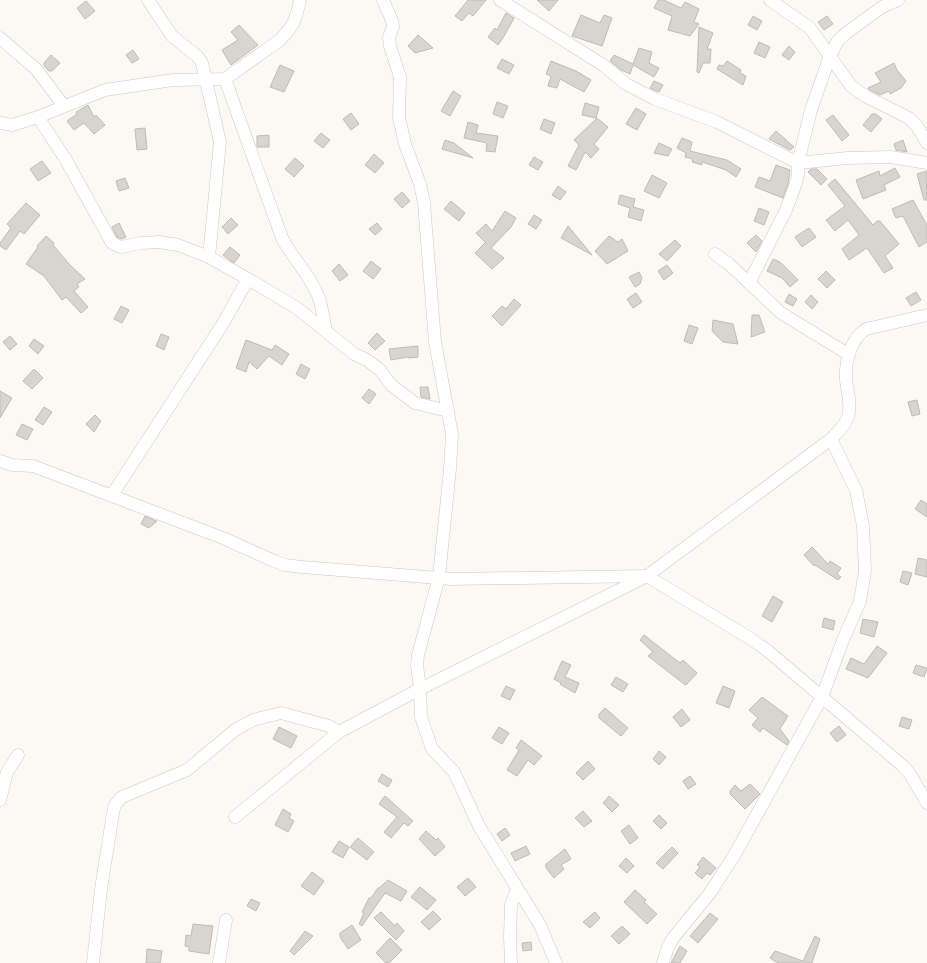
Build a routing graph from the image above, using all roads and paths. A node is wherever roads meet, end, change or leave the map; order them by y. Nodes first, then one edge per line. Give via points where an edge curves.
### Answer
1 (148, 0) edge
2 (300, 0) edge
3 (383, 0) edge
4 (500, 0) edge
5 (770, 0) edge
6 (898, 0) edge
7 (0, 40) edge
8 (830, 56) junction
9 (225, 79) junction
10 (205, 80) junction
11 (64, 106) junction
12 (38, 117) junction
13 (0, 123) edge
14 (927, 143) edge
15 (798, 163) junction
16 (927, 163) edge
17 (715, 254) dead end
18 (209, 257) junction
19 (248, 279) junction
20 (750, 283) junction
21 (927, 316) edge
22 (326, 330) junction
23 (848, 354) junction
24 (448, 411) junction
25 (831, 439) junction
26 (0, 461) edge
27 (112, 495) junction
28 (647, 576) junction
29 (439, 577) junction
30 (420, 689) junction
31 (822, 697) junction
32 (339, 732) junction
33 (18, 754) dead end
34 (0, 800) edge
35 (927, 802) edge
36 (234, 817) dead end
37 (517, 889) junction
38 (226, 920) dead end
39 (92, 963) edge
40 (219, 963) edge
41 (511, 963) edge
42 (556, 963) edge
43 (663, 963) edge

1 - 10 street via 172,36 202,63
2 - 9 street via 296,18 280,40
3 - 24 street via 393,27 389,38 400,77 399,117 403,138 420,184 424,203 434,342
4 - 15 street via 654,100 717,122
5 - 8 street via 810,28
6 - 8 street via 882,6 845,34 837,42
7 - 11 street via 36,69
8 - 14 street via 851,86 909,118
8 - 15 street via 810,110
9 - 10 street
9 - 22 street via 282,238 317,292
10 - 11 street via 165,81 105,90
10 - 18 street via 220,142
11 - 12 street
12 - 13 street via 12,125
12 - 18 street via 66,160 112,242 121,246 159,242 178,245
15 - 16 street via 891,157
15 - 20 street via 798,175 786,210
17 - 20 street
18 - 19 street
19 - 22 street via 297,308
19 - 27 street via 222,325
20 - 23 street via 781,314
21 - 23 street via 866,329 860,333
22 - 24 street via 354,354 380,370 391,385 415,403
23 - 25 street via 848,417
24 - 29 street via 452,453
25 - 28 street
25 - 31 street via 856,490 863,526 865,572 860,601
26 - 27 street via 12,465 33,466
27 - 29 street via 285,565
28 - 29 street via 463,579
28 - 30 street
28 - 31 street via 751,639
29 - 30 street via 418,655
30 - 32 street
30 - 37 street via 421,717 432,749 454,772 479,826
31 - 35 street via 903,766
31 - 43 street via 735,854 710,893 673,938
32 - 36 street
32 - 39 street via 329,726 281,713 253,720 234,730 187,770 122,797 115,805 113,813
33 - 34 street via 7,772
37 - 41 street via 511,905
37 - 42 street via 540,925
38 - 40 street

